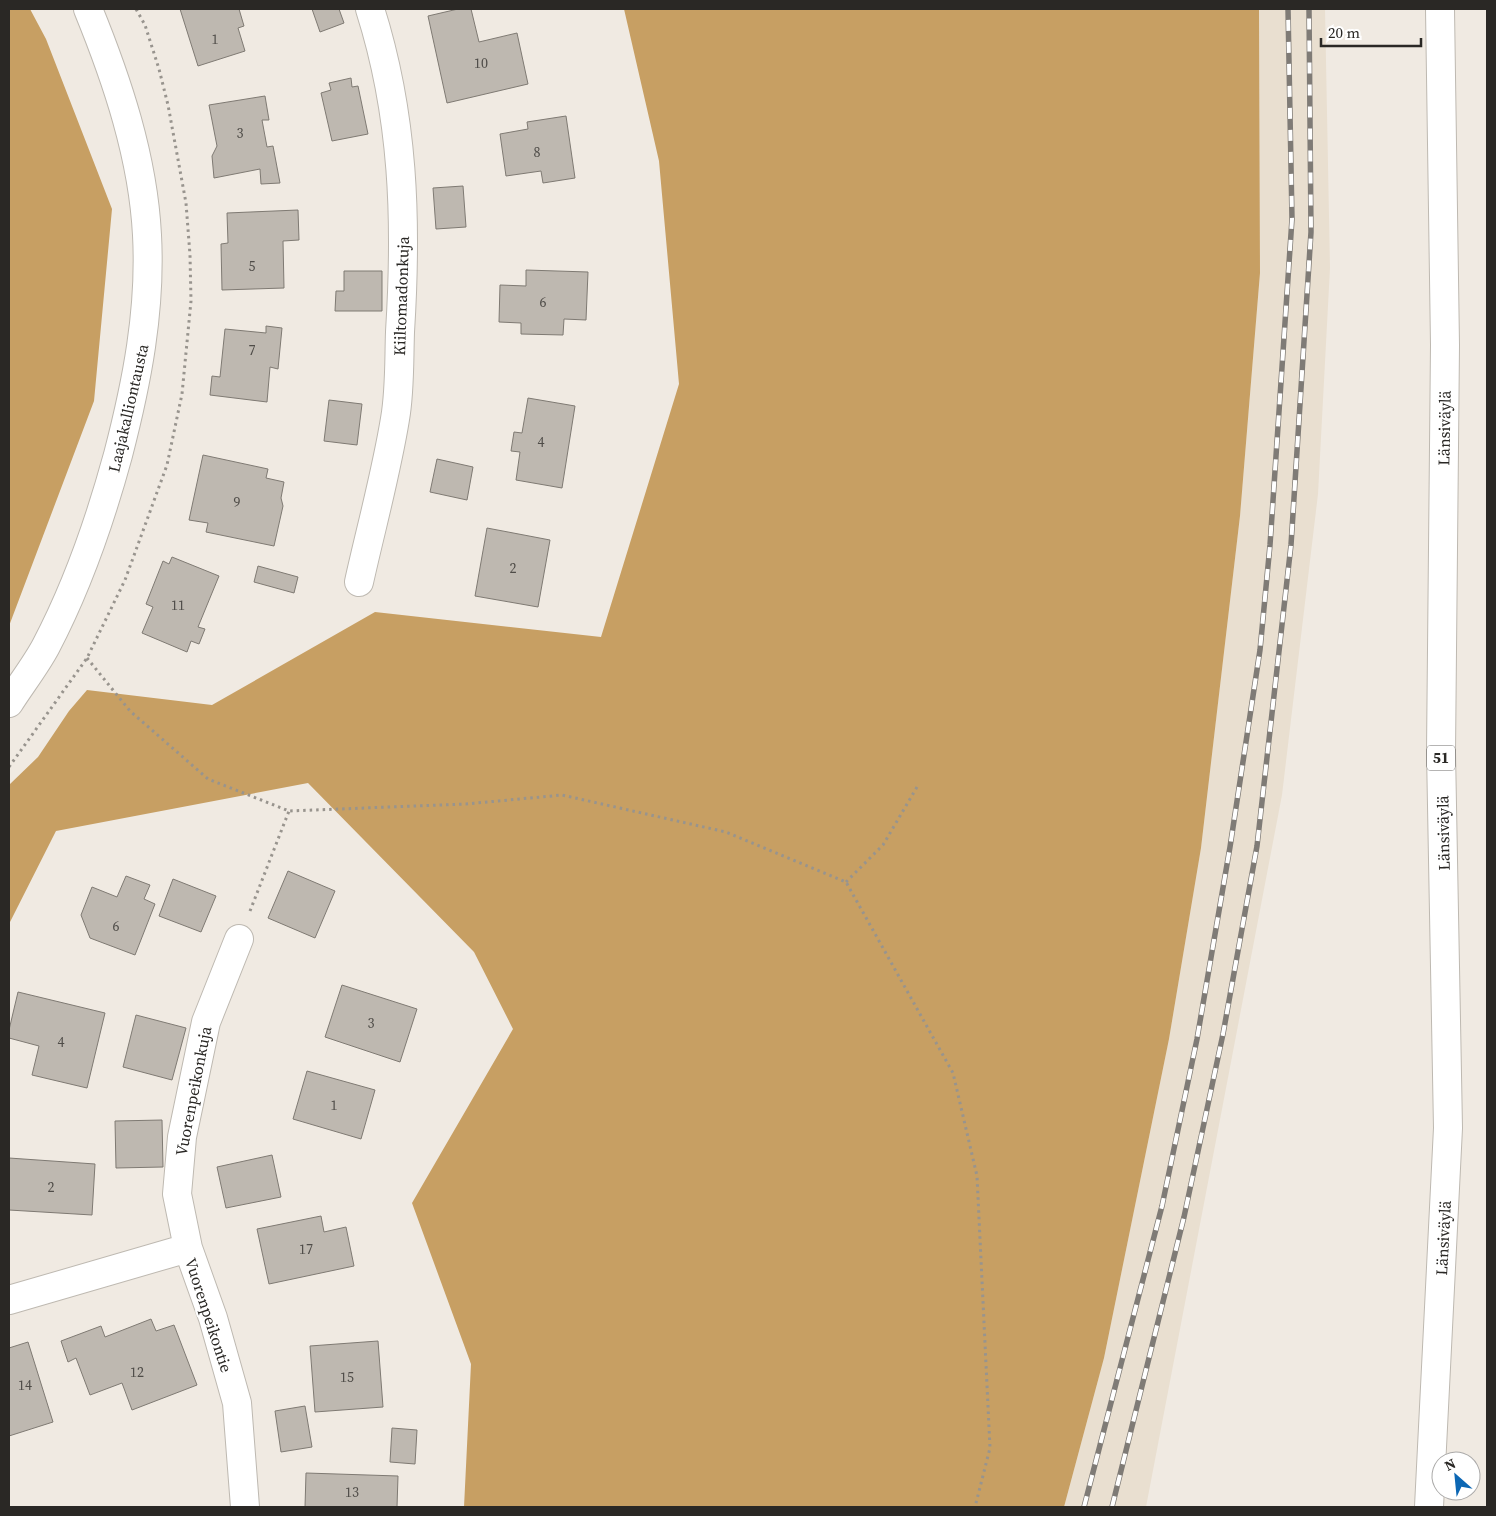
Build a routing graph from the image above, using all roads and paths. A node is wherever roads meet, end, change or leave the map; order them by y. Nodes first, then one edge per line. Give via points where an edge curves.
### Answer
1 (88, 9) edge
2 (370, 9) edge
3 (1440, 9) edge
4 (359, 582) dead end
5 (87, 658) dead end
6 (9, 702) edge
7 (917, 787) dead end
8 (289, 811) junction
9 (846, 882) junction
10 (239, 939) joint
11 (188, 1248) junction
12 (9, 1300) edge
13 (245, 1507) edge
14 (975, 1507) edge
15 (1429, 1507) edge

1 - 6 main road, Laajakalliontausta via 107,55 139,174 147,234 144,336 133,399 105,503 76,585 45,648
2 - 4 main road, Kiiltomadonkuja via 399,142 404,264 395,418
3 - 15 main road, Länsiväylä / 51 via 1445,345 1441,752 1448,1128
5 - 8 path via 130,711 208,779
7 - 9 path via 883,846
8 - 9 path via 466,804 562,795 726,832
8 - 10 path
9 - 14 path via 953,1073 977,1176 990,1448
10 - 11 main road, Vuorenpeikonkuja via 206,1022 182,1137 176,1194
11 - 12 main road, Vuorenpeikontie
11 - 13 main road, Vuorenpeikontie via 213,1318 237,1403

